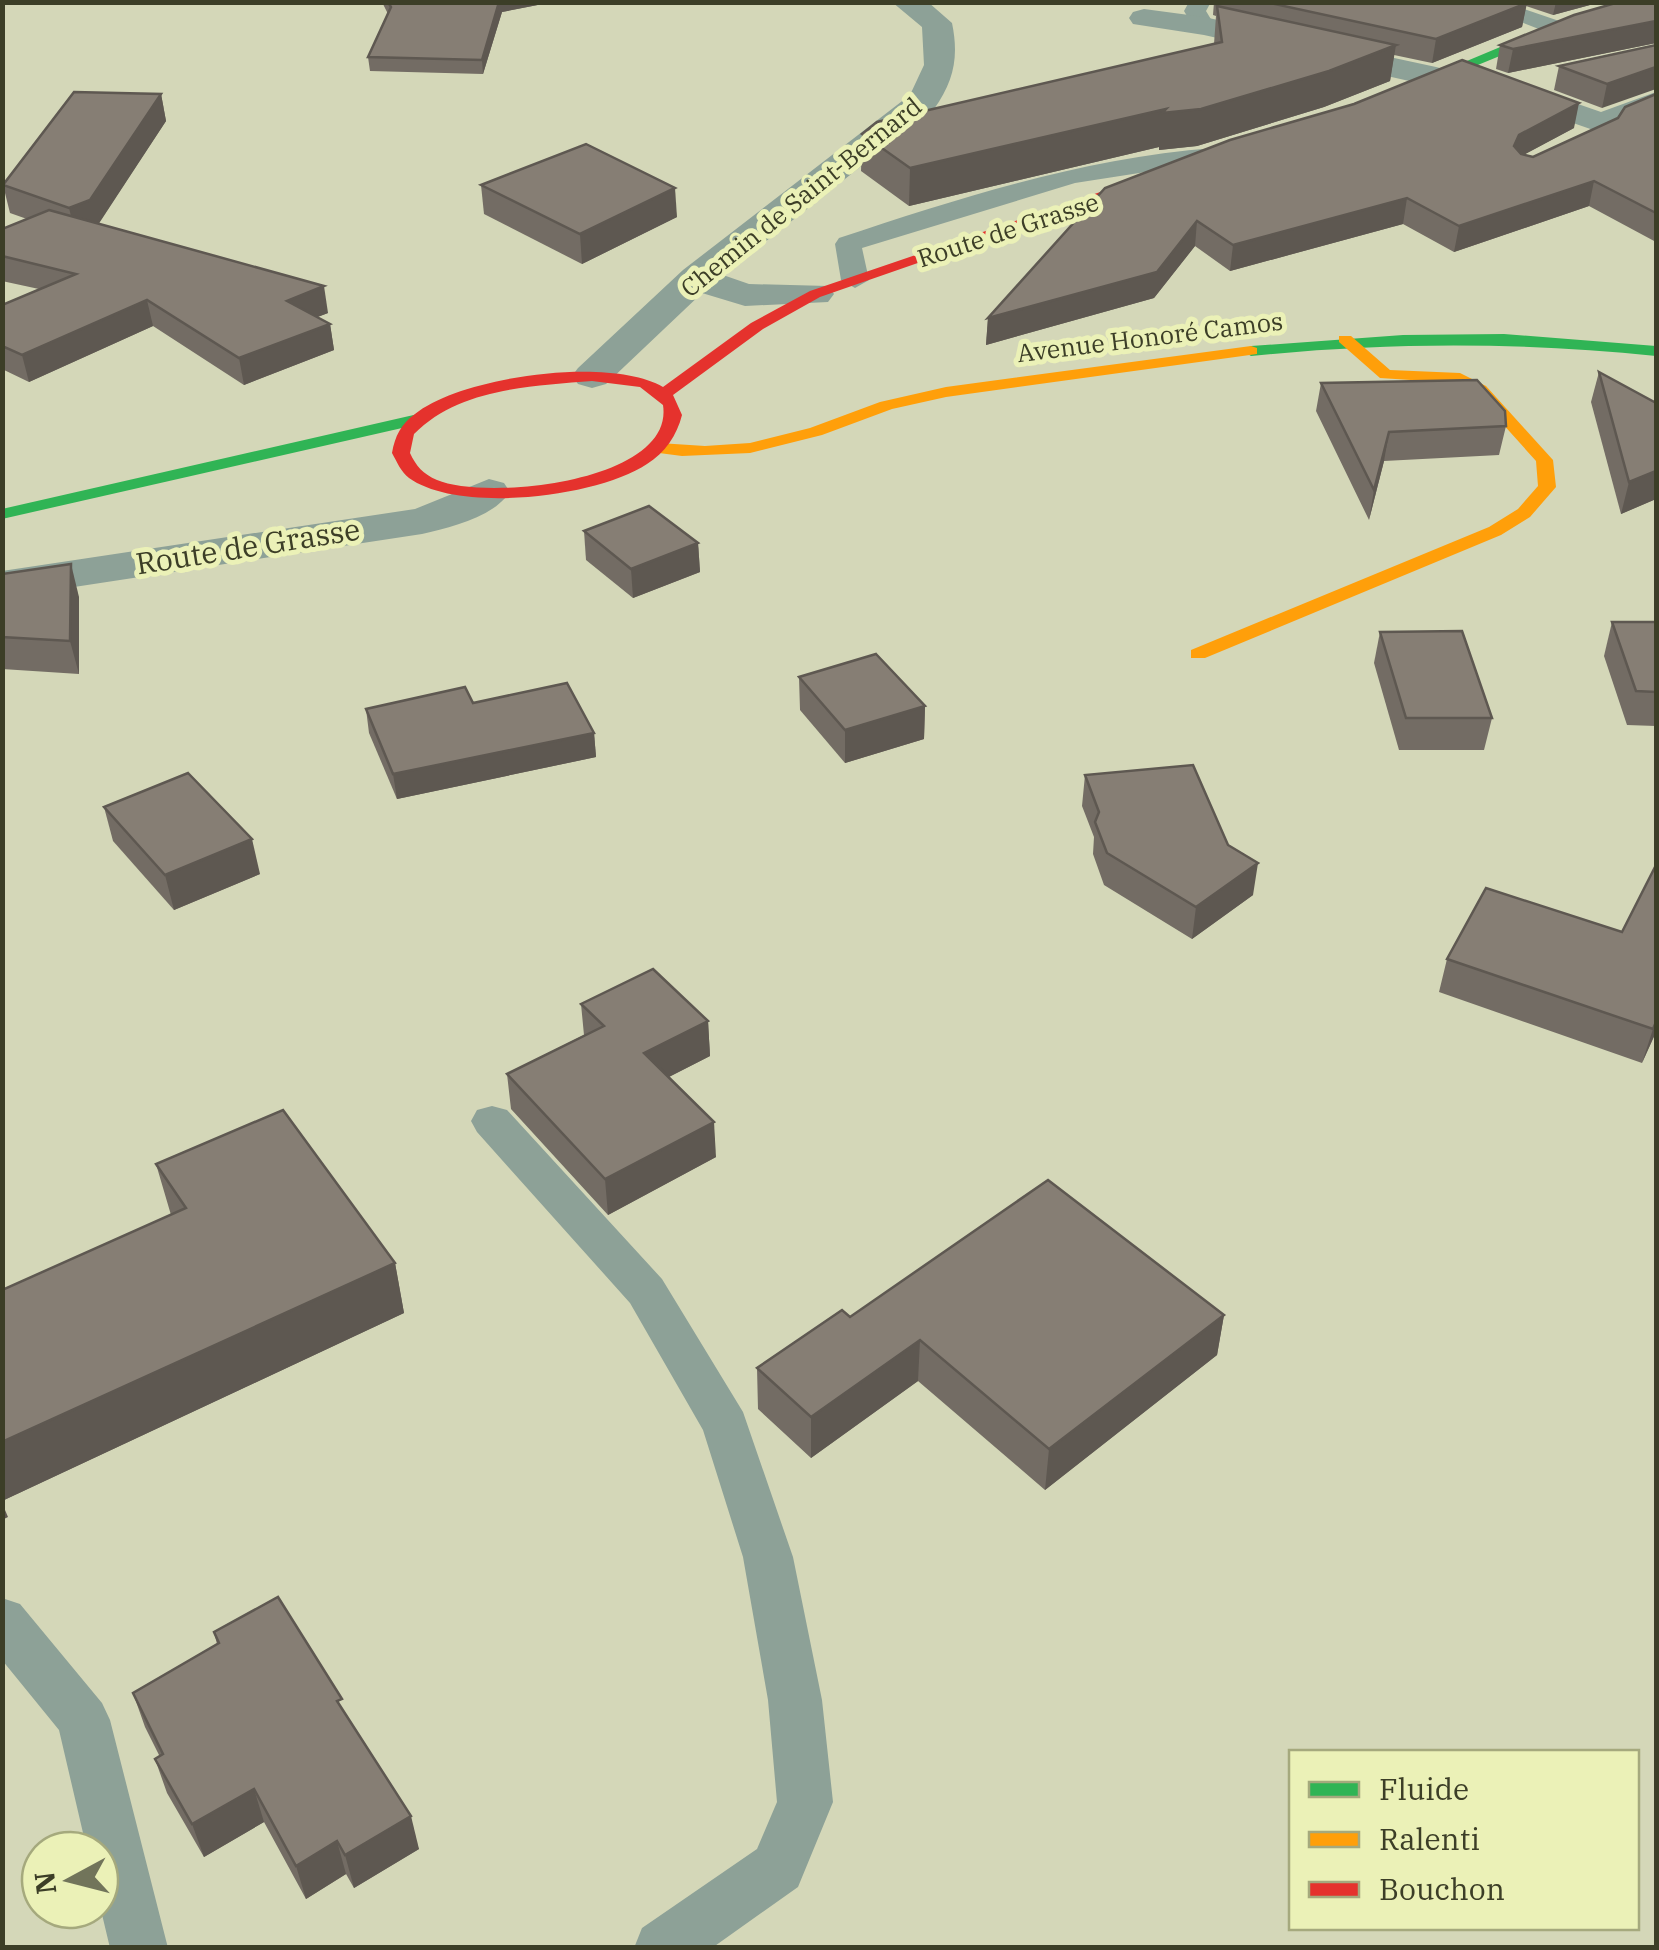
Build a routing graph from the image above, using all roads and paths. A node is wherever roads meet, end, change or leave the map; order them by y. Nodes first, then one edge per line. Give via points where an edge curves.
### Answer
1 (908, 2) edge
2 (1480, 2) edge
3 (1653, 2) edge
4 (1202, 14) edge
5 (1144, 18) dead end
6 (1556, 28) junction
7 (1446, 74) junction
8 (1560, 75) edge
9 (1502, 88) junction
10 (1385, 98) edge
11 (1656, 102) edge
12 (1602, 123) junction
13 (1564, 150) edge
14 (1223, 152) joint
15 (696, 278) junction
16 (855, 280) junction
17 (815, 294) junction
18 (1345, 339) junction
19 (1656, 351) edge
20 (592, 376) junction
21 (664, 394) junction
22 (418, 420) junction
23 (659, 448) junction
24 (270, 455) junction
25 (344, 458) dead end
26 (376, 463) dead end
27 (410, 469) junction
28 (488, 492) junction
29 (2, 514) edge
30 (2, 585) edge
31 (1198, 654) dead end
32 (492, 1121) dead end
33 (2, 1620) edge
34 (138, 1948) edge
35 (663, 1948) edge

1 - 15 street, Chemin de Saint-Bernard via 937,22 943,52 933,89
2 - 6 lane
3 - 6 main road
4 - 5 street
4 - 7 street
6 - 7 main road
7 - 9 street
7 - 10 main road
8 - 9 street
9 - 12 street
11 - 12 street
12 - 13 street via 1599,132
14 - 16 main road, Route de Grasse
14 - 16 lane via 1170,157 975,200 848,244
15 - 17 street via 745,295
15 - 20 street, Chemin de Saint-Bernard
16 - 17 main road, Route de Grasse
17 - 21 main road, Route de Grasse via 757,326
18 - 19 main road, Avenue Honoré Camos via 1504,334
18 - 23 main road, Avenue Honoré Camos via 897,402 778,446 740,453
18 - 31 main road via 1386,375 1460,378 1480,389 1544,460 1547,487 1524,514 1496,531
20 - 21 main road via 641,383
20 - 22 main road via 500,387
21 - 23 main road via 675,414
22 - 24 main road
22 - 27 main road via 404,436 402,454
23 - 28 main road via 598,477
24 - 25 main road
24 - 29 main road
26 - 27 main road
27 - 28 main road via 430,483
28 - 30 street, Route de Grasse via 422,520
32 - 35 lane via 646,1292 726,1426 768,1557 795,1700 804,1802 778,1868
33 - 34 lane via 83,1720

